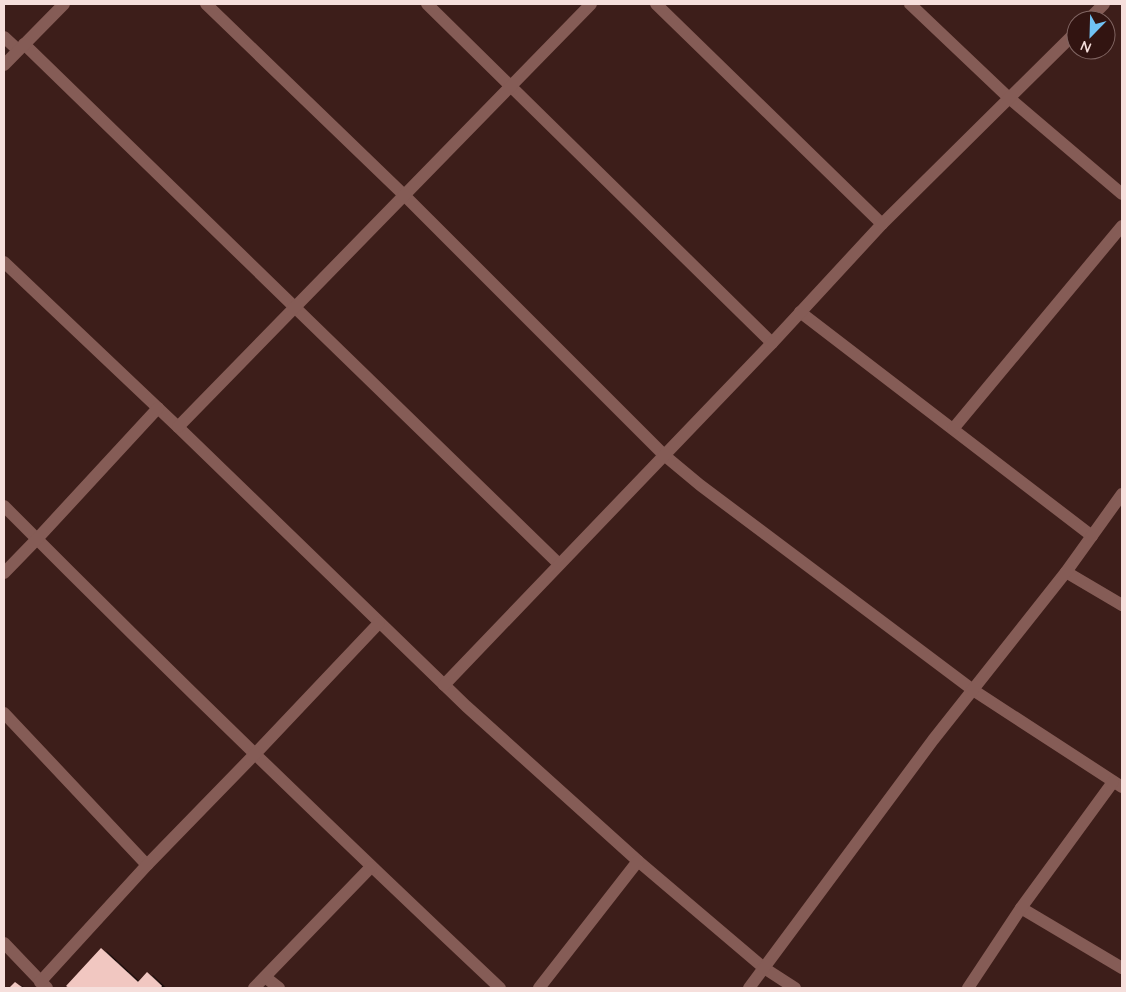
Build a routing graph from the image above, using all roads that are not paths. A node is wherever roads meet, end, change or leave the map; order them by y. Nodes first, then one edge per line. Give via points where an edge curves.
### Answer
1 (64, 4) edge
2 (206, 4) edge
3 (427, 4) edge
4 (591, 4) edge
5 (656, 4) edge
6 (910, 4) edge
7 (4, 37) edge
8 (1066, 42) edge
9 (21, 47) junction
10 (4, 65) edge
11 (510, 86) junction
12 (1009, 98) junction
13 (1122, 194) edge
14 (404, 195) junction
15 (882, 224) junction
16 (1122, 226) edge
17 (4, 262) edge
18 (294, 308) junction
19 (800, 312) junction
20 (772, 342) junction
21 (158, 408) junction
22 (178, 427) junction
23 (953, 429) junction
24 (664, 455) junction
25 (1122, 494) edge
26 (4, 506) edge
27 (1092, 536) junction
28 (37, 539) junction
29 (559, 564) junction
30 (1066, 572) junction
31 (4, 573) edge
32 (1122, 605) edge
33 (379, 623) junction
34 (444, 685) junction
35 (973, 690) junction
36 (4, 713) edge
37 (255, 754) junction
38 (1118, 784) edge
39 (638, 861) junction
40 (147, 865) junction
41 (371, 867) junction
42 (1021, 908) junction
43 (4, 943) edge
44 (764, 968) junction
45 (1122, 968) edge
46 (266, 977) junction
47 (44, 985) edge
48 (254, 988) edge
49 (279, 988) edge
50 (500, 988) edge
51 (539, 988) edge
52 (749, 988) edge
53 (795, 988) edge
54 (968, 988) edge

1 - 9 street
2 - 14 street
3 - 11 street
4 - 11 street
5 - 15 street
6 - 12 street
7 - 9 street
8 - 12 street
9 - 10 street
9 - 18 street
11 - 14 street
11 - 20 street
12 - 13 street
12 - 15 street
14 - 18 street
14 - 24 street
15 - 19 street
16 - 23 street
17 - 21 street
18 - 22 street
18 - 29 street
19 - 20 street
19 - 23 street
20 - 24 street
21 - 22 street
21 - 28 street
22 - 33 street
23 - 27 street
24 - 29 street
24 - 35 street
25 - 27 street
26 - 28 street
27 - 30 street
28 - 31 street
28 - 37 street
29 - 34 street
30 - 32 street
30 - 35 street
33 - 34 street
33 - 37 street
34 - 39 street
35 - 38 street
35 - 44 street
36 - 40 street
37 - 40 street
37 - 41 street
38 - 42 street
39 - 44 street
39 - 51 street
40 - 47 street
41 - 46 street
41 - 50 street
42 - 45 street
42 - 54 street
43 - 47 street
44 - 52 street
44 - 53 street
46 - 48 street
46 - 49 street

